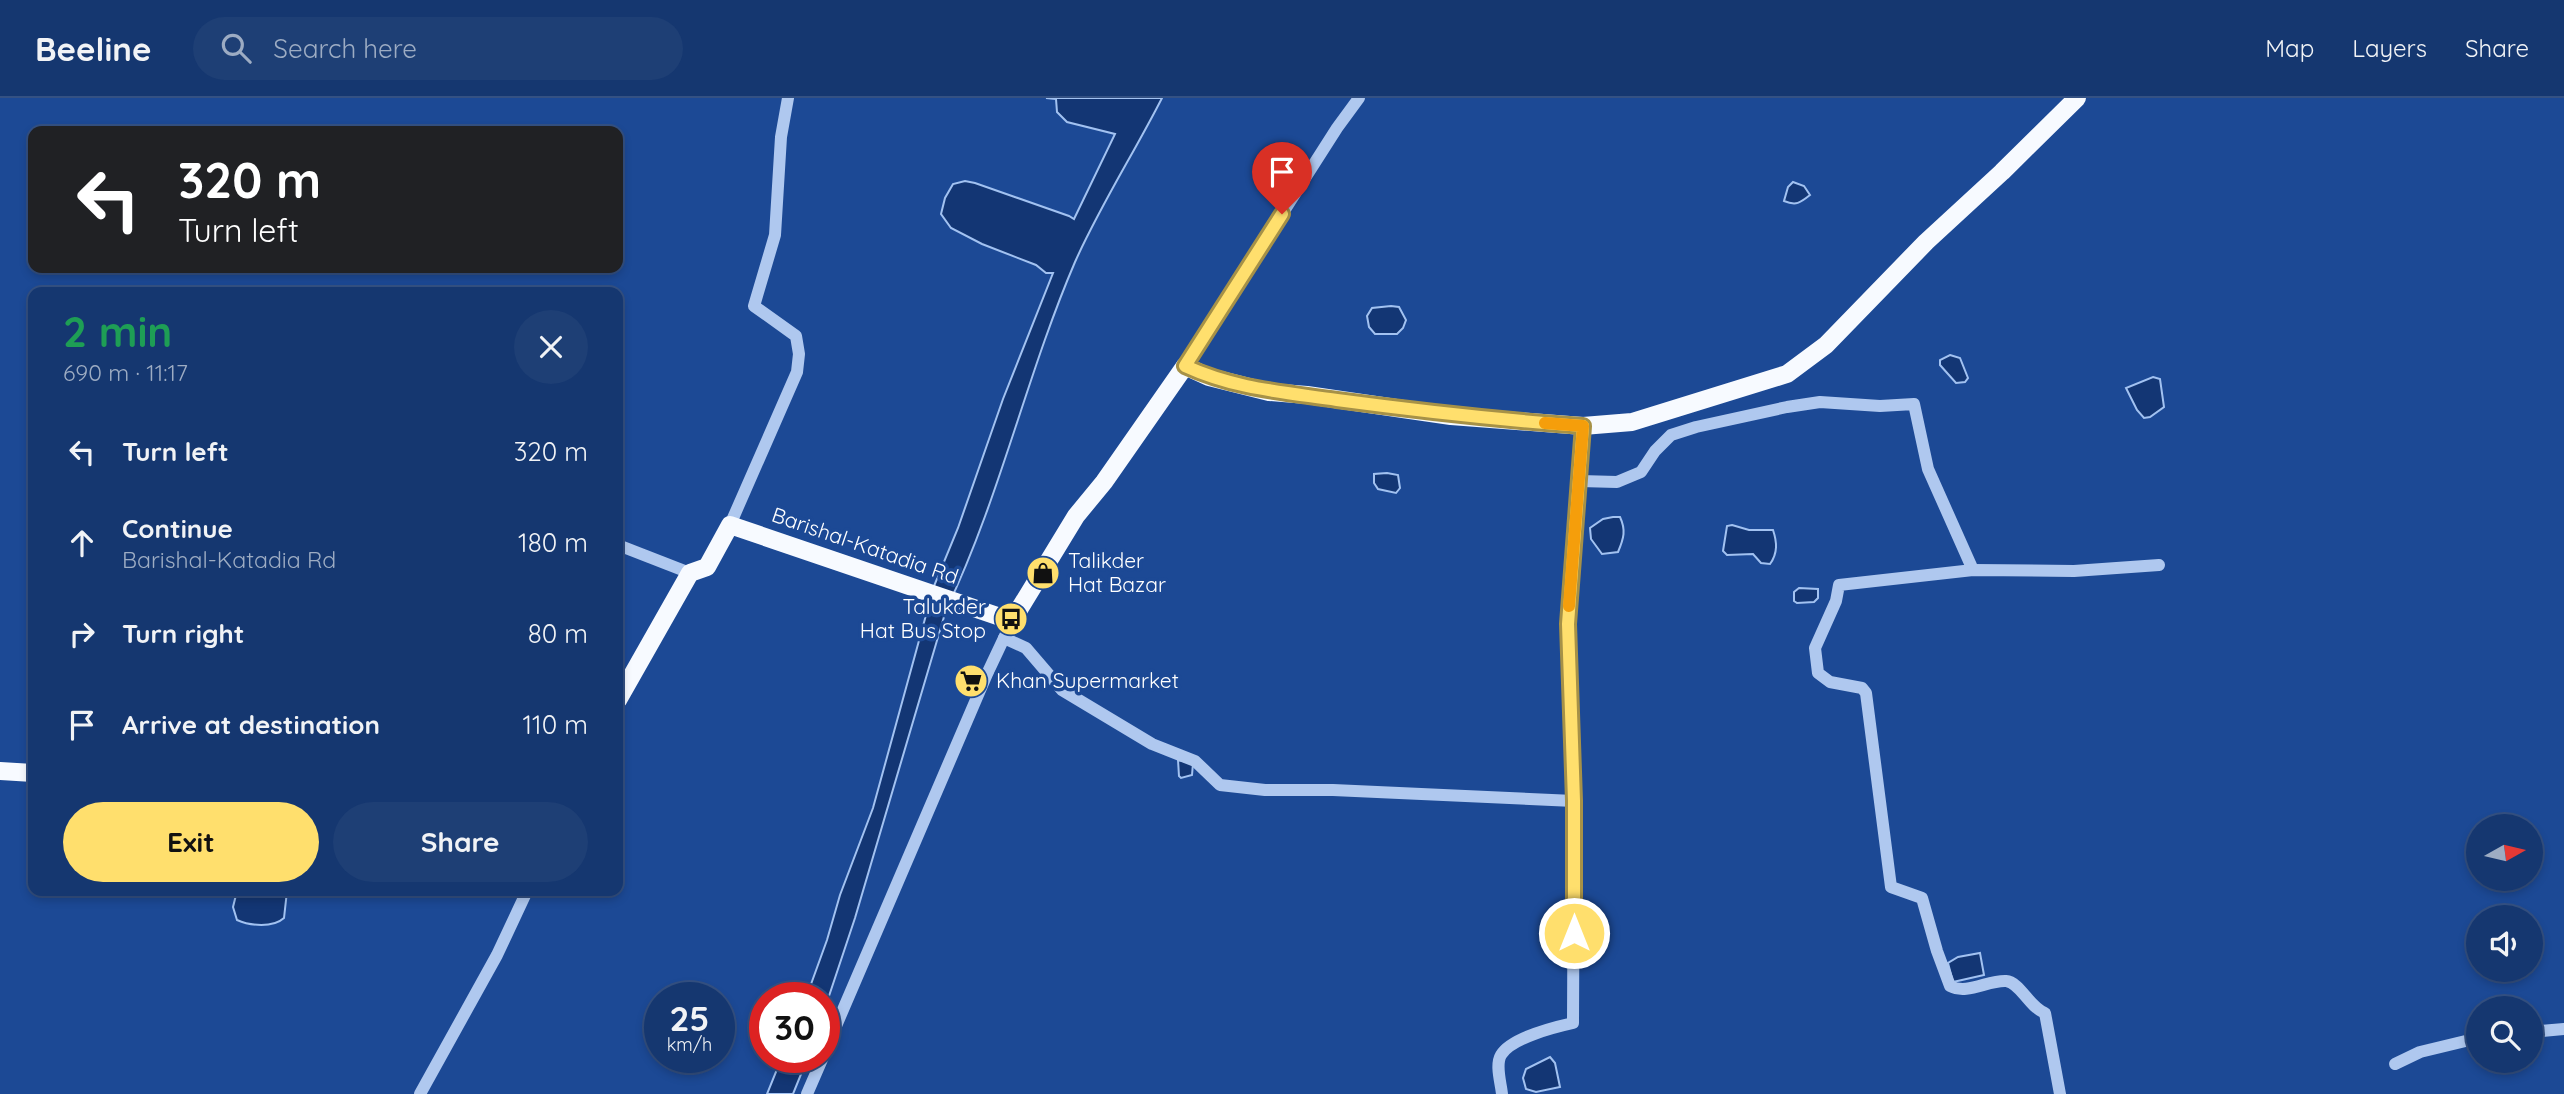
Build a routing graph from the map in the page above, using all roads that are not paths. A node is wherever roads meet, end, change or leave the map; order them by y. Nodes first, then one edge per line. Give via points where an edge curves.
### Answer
1 (788, 98) edge
2 (1359, 98) edge
3 (2077, 98) edge
4 (1185, 366) junction
5 (1583, 426) junction
6 (1580, 481) junction
7 (730, 525) junction
8 (623, 547) edge
9 (2159, 565) dead end
10 (1973, 570) junction
11 (691, 573) junction
12 (1012, 621) junction
13 (1004, 638) junction
14 (623, 692) edge
15 (0, 771) edge
16 (28, 773) edge
17 (1574, 801) junction
18 (525, 896) edge
19 (840, 1016) edge
20 (2564, 1029) edge
21 (2543, 1031) edge
22 (2466, 1041) edge
23 (2395, 1064) dead end
24 (816, 1073) edge
25 (420, 1094) edge
26 (807, 1094) edge
27 (1502, 1094) edge
28 (2060, 1094) edge

1 - 7 street via 775,234 754,306 796,337 797,372
2 - 4 street
3 - 5 main road via 1826,345 1787,374 1632,422
4 - 5 main road via 1269,392 1451,416
4 - 12 main road via 1076,516
5 - 6 street
6 - 10 street via 1617,482 1641,472 1671,435 1696,427 1820,402 1914,404 1928,469
6 - 17 street via 1568,624
7 - 11 main road via 706,566
7 - 12 main road, Barishal-Katadia Rd
8 - 11 street
9 - 10 street via 2074,571
10 - 28 street via 1839,585 1815,648 1818,673 1830,682 1862,688 1866,693 1891,887 1922,898 1950,986 1960,989 2008,981 2045,1013
11 - 14 main road
12 - 13 street
13 - 17 street via 1026,648 1062,690 1152,744 1195,761 1220,785
13 - 19 street
15 - 16 main road
17 - 27 street via 1573,1023 1516,1043 1501,1055
18 - 25 street
20 - 21 street
22 - 23 street via 2420,1052
24 - 26 street

